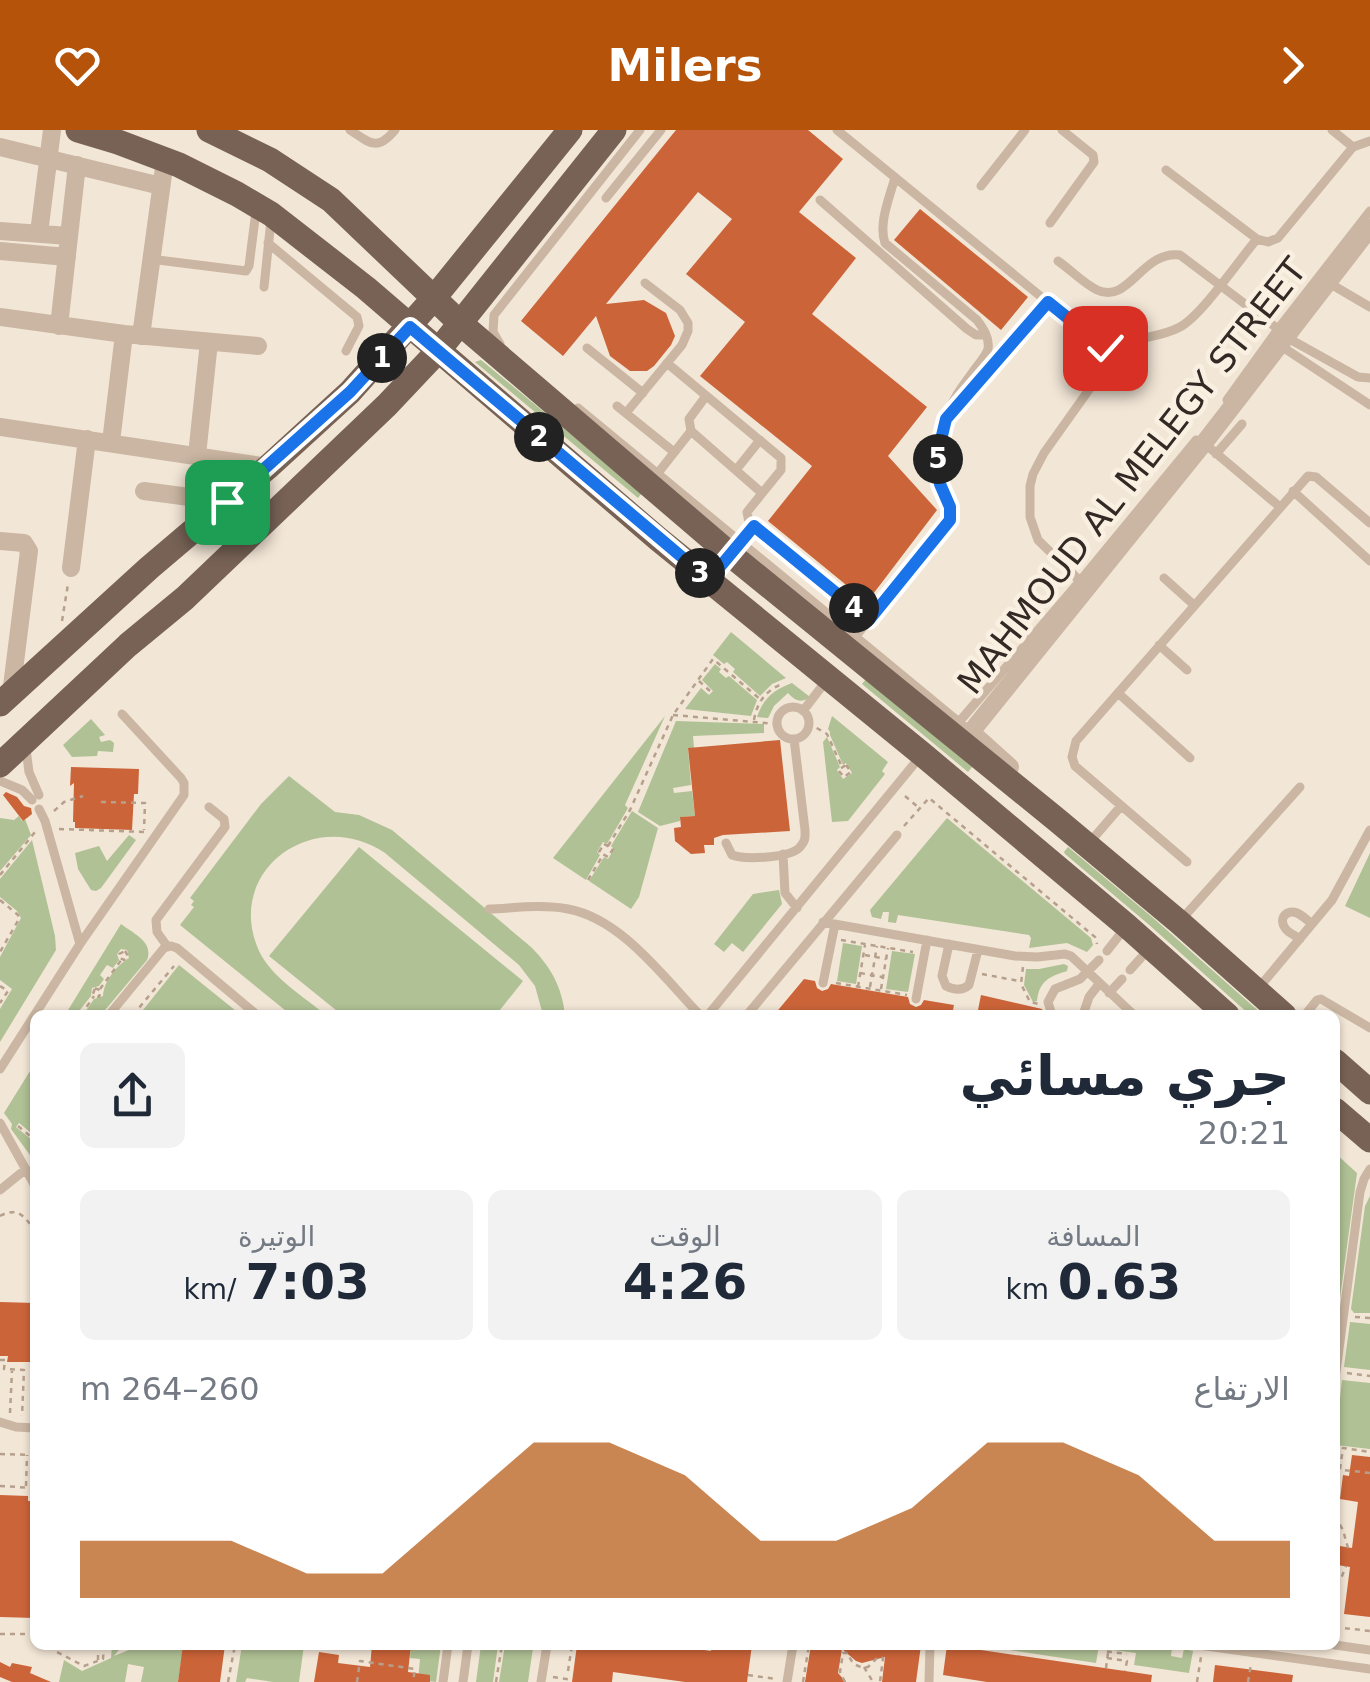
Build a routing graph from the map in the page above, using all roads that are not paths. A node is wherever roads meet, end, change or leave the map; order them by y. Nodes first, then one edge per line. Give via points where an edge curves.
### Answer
1 (52, 130) edge
2 (78, 130) edge
3 (209, 130) edge
4 (350, 130) edge
5 (395, 130) edge
6 (570, 130) edge
7 (614, 130) edge
8 (640, 130) edge
9 (661, 130) edge
10 (836, 130) edge
11 (1024, 130) edge
12 (1062, 130) edge
13 (1332, 130) edge
14 (1346, 134) edge
15 (1370, 141) edge
16 (0, 147) edge
17 (1353, 147) junction
18 (48, 157) junction
19 (165, 160) junction
20 (77, 165) junction
21 (1166, 170) dead end
22 (895, 177) junction
23 (161, 186) junction
24 (981, 186) dead end
25 (606, 198) dead end
26 (820, 200) dead end
27 (264, 209) junction
28 (1370, 211) edge
29 (1050, 223) dead end
30 (1370, 228) edge
31 (0, 230) edge
32 (39, 233) junction
33 (69, 236) junction
34 (1257, 239) junction
35 (268, 243) junction
36 (882, 247) junction
37 (0, 252) edge
38 (67, 257) junction
39 (150, 259) junction
40 (1058, 261) dead end
41 (406, 270) junction
42 (932, 282) junction
43 (1327, 282) junction
44 (645, 283) dead end
45 (1220, 284) junction
46 (264, 287) dead end
47 (924, 291) junction
48 (434, 298) junction
49 (361, 300) junction
50 (1048, 302) junction
51 (1370, 307) edge
52 (0, 316) edge
53 (460, 323) junction
54 (60, 326) junction
55 (410, 327) junction
56 (133, 335) junction
57 (986, 335) junction
58 (1281, 337) junction
59 (209, 342) junction
60 (258, 346) dead end
61 (588, 348) dead end
62 (346, 351) dead end
63 (438, 351) junction
64 (1108, 353) junction
65 (667, 364) junction
66 (1370, 378) edge
67 (544, 381) dead end
68 (642, 393) junction
69 (706, 396) junction
70 (573, 404) dead end
71 (1370, 405) edge
72 (946, 419) junction
73 (1242, 424) dead end
74 (0, 427) edge
75 (690, 431) junction
76 (87, 439) junction
77 (760, 440) junction
78 (111, 442) junction
79 (1210, 449) junction
80 (674, 452) junction
81 (197, 456) junction
82 (268, 467) junction
83 (736, 470) junction
84 (658, 473) junction
85 (144, 491) dead end
86 (1294, 491) junction
87 (762, 493) junction
88 (227, 502) junction
89 (1280, 507) junction
90 (1370, 523) edge
91 (754, 526) junction
92 (0, 540) edge
93 (1370, 544) edge
94 (737, 548) junction
95 (1366, 558) edge
96 (71, 568) road end
97 (149, 568) junction
98 (1164, 578) dead end
99 (709, 580) junction
100 (1080, 581) junction
101 (184, 598) junction
102 (1194, 605) junction
103 (105, 608) junction
104 (869, 620) junction
105 (856, 636) junction
106 (128, 645) junction
107 (1159, 645) junction
108 (1188, 670) dead end
109 (828, 678) junction
110 (1118, 693) junction
111 (6, 699) edge
112 (802, 711) junction
113 (122, 714) dead end
114 (966, 727) junction
115 (794, 739) junction
116 (26, 742) junction
117 (922, 754) junction
118 (1190, 758) dead end
119 (0, 764) edge
120 (0, 781) edge
121 (32, 782) junction
122 (1300, 787) dead end
123 (22, 790) junction
124 (41, 802) junction
125 (1121, 806) junction
126 (209, 807) dead end
127 (1048, 813) junction
128 (1370, 830) edge
129 (897, 835) road end
130 (726, 844) dead end
131 (1087, 845) junction
132 (1032, 846) junction
133 (782, 854) junction
134 (1187, 862) dead end
135 (797, 908) junction
136 (489, 909) dead end
137 (824, 922) junction
138 (1179, 922) junction
139 (1312, 924) junction
140 (839, 925) junction
141 (1127, 926) junction
142 (1300, 939) junction
143 (924, 940) junction
144 (80, 944) junction
145 (948, 944) junction
146 (168, 946) junction
147 (1150, 947) junction
148 (978, 950) junction
149 (1084, 969) junction
150 (1130, 970) dead end
151 (1122, 979) dead end
152 (828, 983) road end
153 (1099, 984) junction
154 (1256, 991) junction
155 (1110, 994) junction
156 (914, 997) road end
157 (38, 1010) edge
158 (113, 1010) edge
159 (252, 1010) edge
160 (695, 1010) edge
161 (712, 1010) edge
162 (751, 1010) edge
163 (1050, 1010) edge
164 (1085, 1010) edge
165 (1128, 1010) edge
166 (1221, 1010) edge
167 (1278, 1010) edge
168 (1308, 1010) edge
169 (30, 1022) edge
170 (1370, 1028) edge
171 (1340, 1065) edge
172 (0, 1069) edge
173 (1370, 1092) edge
174 (1340, 1114) edge
175 (0, 1123) edge
176 (1370, 1140) edge
177 (26, 1168) junction
178 (1370, 1170) edge
179 (30, 1176) edge
180 (0, 1190) edge
181 (1340, 1345) edge
182 (4, 1424) edge
183 (30, 1428) edge
184 (1340, 1646) edge
185 (447, 1650) edge
186 (467, 1650) edge
187 (546, 1650) edge
188 (792, 1650) edge
189 (930, 1650) edge
190 (1239, 1650) edge
191 (1298, 1650) edge
192 (1370, 1650) edge
193 (1297, 1659) junction
194 (1370, 1669) edge
195 (541, 1678) edge
196 (787, 1681) edge
197 (443, 1682) edge
198 (463, 1682) edge
199 (929, 1682) edge

1 - 18 street
2 - 19 main road
3 - 41 main road via 331,200
4 - 5 lane via 379,144
6 - 48 main road
7 - 53 main road
8 - 67 lane via 494,315 496,340
9 - 25 lane
10 - 22 lane
11 - 24 lane
12 - 29 lane via 1094,158
13 - 14 lane
14 - 17 lane
15 - 17 lane
16 - 18 street
17 - 34 lane via 1278,238
18 - 20 street
18 - 32 street
19 - 23 street
19 - 27 main road
20 - 23 street
20 - 33 street
21 - 34 lane
22 - 36 lane
22 - 50 lane
23 - 39 street
26 - 36 lane
27 - 35 lane
27 - 39 lane via 246,270
27 - 49 main road
28 - 58 lane
30 - 43 street, MAHMOUD AL MELEGY STREET
31 - 32 street
32 - 33 street
33 - 38 street
34 - 45 lane
35 - 46 lane
35 - 49 lane
36 - 42 lane
36 - 47 lane
37 - 38 street
38 - 54 street
39 - 56 street
40 - 45 lane via 1105,292 1120,290 1153,261 1173,254
41 - 48 main road
41 - 49 main road
42 - 47 lane
42 - 57 lane
43 - 51 lane
43 - 58 street, MAHMOUD AL MELEGY STREET
44 - 65 lane via 688,323 686,338
45 - 58 lane
45 - 64 lane via 1186,324
47 - 57 lane via 971,332
48 - 53 main road
48 - 55 main road
49 - 55 main road
49 - 62 lane via 359,326
50 - 64 lane
50 - 72 lane
52 - 54 street
53 - 63 main road
53 - 94 main road
54 - 56 street
55 - 63 main road
55 - 82 main road
56 - 59 street
56 - 78 street
57 - 72 lane via 987,350
58 - 66 lane via 1358,378
58 - 71 lane
58 - 79 street, MAHMOUD AL MELEGY STREET
58 - 100 lane
59 - 60 street
59 - 81 street
61 - 68 lane
63 - 99 main road
63 - 101 main road
64 - 100 lane via 1108,363 1044,453 1030,486 1038,540
65 - 68 lane
65 - 69 lane
68 - 80 lane via 622,410
69 - 75 lane
69 - 77 lane
70 - 84 lane
72 - 104 lane via 938,472 950,520
73 - 79 lane
74 - 76 street
75 - 80 lane
75 - 83 lane
76 - 78 street
76 - 96 street
77 - 83 lane
77 - 87 lane via 782,462
78 - 81 street
79 - 89 lane
79 - 114 street, MAHMOUD AL MELEGY STREET
80 - 84 lane
81 - 82 street
82 - 88 main road
83 - 87 lane
84 - 94 lane
85 - 88 street
86 - 89 lane
86 - 90 lane via 1316,476
86 - 95 lane
87 - 91 lane via 747,512
88 - 97 main road
89 - 102 lane
91 - 94 lane
91 - 104 lane
92 - 111 street via 24,543 29,551
93 - 95 lane
94 - 99 main road
94 - 105 lane
94 - 127 main road
97 - 101 main road via 155,590
97 - 103 main road
98 - 102 lane
99 - 109 main road
100 - 114 lane
101 - 106 main road
102 - 107 lane
103 - 106 main road via 127,617
103 - 111 main road
104 - 105 lane
105 - 114 lane
106 - 116 main road
107 - 108 lane
107 - 110 lane
109 - 112 lane
109 - 117 main road
110 - 118 lane
110 - 125 lane via 1076,740 1072,758
112 - 115 lane via 806,732
112 - 115 lane via 786,709 776,724
113 - 144 lane via 184,783 184,795
114 - 127 street, MAHMOUD AL MELEGY STREET
115 - 133 lane via 805,834 797,850
116 - 119 main road
116 - 121 lane
117 - 132 main road
117 - 135 lane
120 - 123 lane
121 - 123 lane
121 - 124 lane
122 - 138 lane
123 - 124 lane
124 - 144 lane
125 - 131 lane
125 - 134 lane
126 - 146 lane via 225,827 158,916 156,928
127 - 131 main road
127 - 132 main road via 1056,830
128 - 139 lane
129 - 137 lane
130 - 133 lane via 738,858
131 - 138 main road
132 - 141 main road
133 - 135 lane via 785,893
135 - 161 lane
136 - 160 lane via 550,907 592,916 618,932
137 - 140 lane
137 - 162 lane
138 - 154 main road
139 - 142 lane
139 - 142 lane via 1295,912 1284,915 1284,927
140 - 143 lane
140 - 152 lane
141 - 147 main road
141 - 149 lane
142 - 154 lane
143 - 145 lane
143 - 156 lane
144 - 157 lane
145 - 148 lane
145 - 148 lane via 942,976 951,988 969,985
146 - 158 lane
146 - 159 lane
147 - 150 lane
147 - 166 main road
148 - 149 lane via 1065,954
149 - 153 lane
149 - 163 lane via 1055,990
151 - 155 lane
153 - 155 lane
153 - 164 lane
154 - 167 main road
155 - 165 lane
168 - 170 lane via 1322,999
169 - 172 lane
171 - 173 main road
174 - 176 main road
175 - 177 lane
177 - 179 lane
177 - 180 lane
178 - 181 lane via 1360,1192
182 - 183 lane
184 - 192 lane
185 - 197 lane
186 - 198 lane
187 - 195 lane
188 - 196 lane
189 - 199 lane
190 - 193 lane
191 - 193 lane
193 - 194 lane

